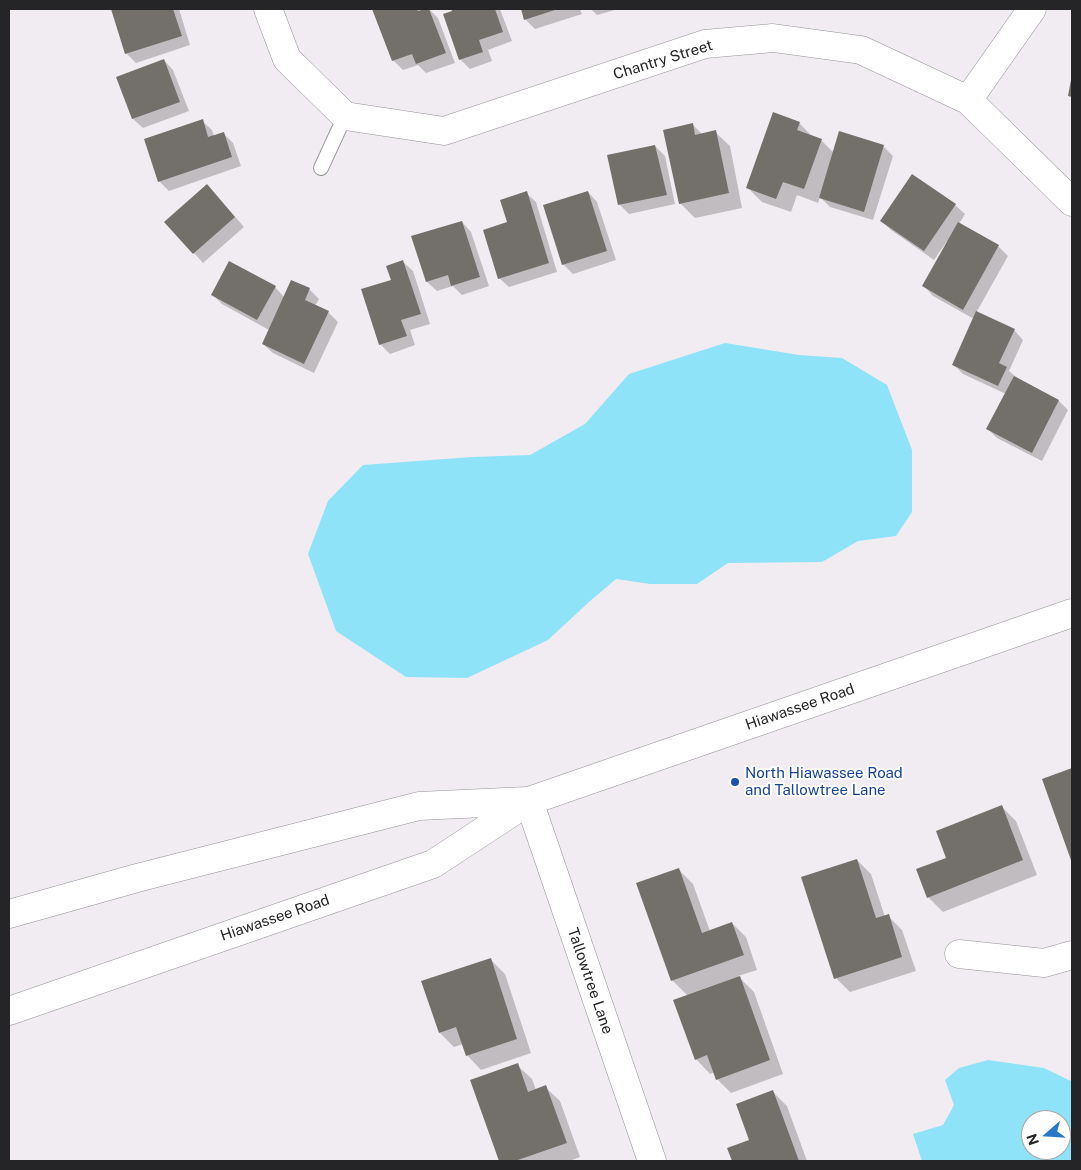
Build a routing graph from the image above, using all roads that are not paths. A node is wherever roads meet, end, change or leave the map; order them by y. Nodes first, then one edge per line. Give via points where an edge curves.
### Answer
1 (268, 9) edge
2 (1032, 9) edge
3 (968, 100) junction
4 (345, 116) junction
5 (321, 168) dead end
6 (1072, 202) edge
7 (1072, 613) edge
8 (528, 801) junction
9 (9, 914) edge
10 (959, 954) dead end
11 (1072, 955) edge
12 (9, 1011) edge
13 (652, 1161) edge

1 - 4 main road via 288,59
2 - 3 main road
3 - 4 main road, Chantry Street via 861,50 773,38 705,44 444,131
3 - 6 main road, Chantry Street
4 - 5 lane
7 - 8 main road, Hiawassee Road
8 - 9 main road, Hiawassee Road via 419,806
8 - 12 main road, Hiawassee Road via 433,864
8 - 13 main road, Tallowtree Lane
10 - 11 main road via 1044,963

